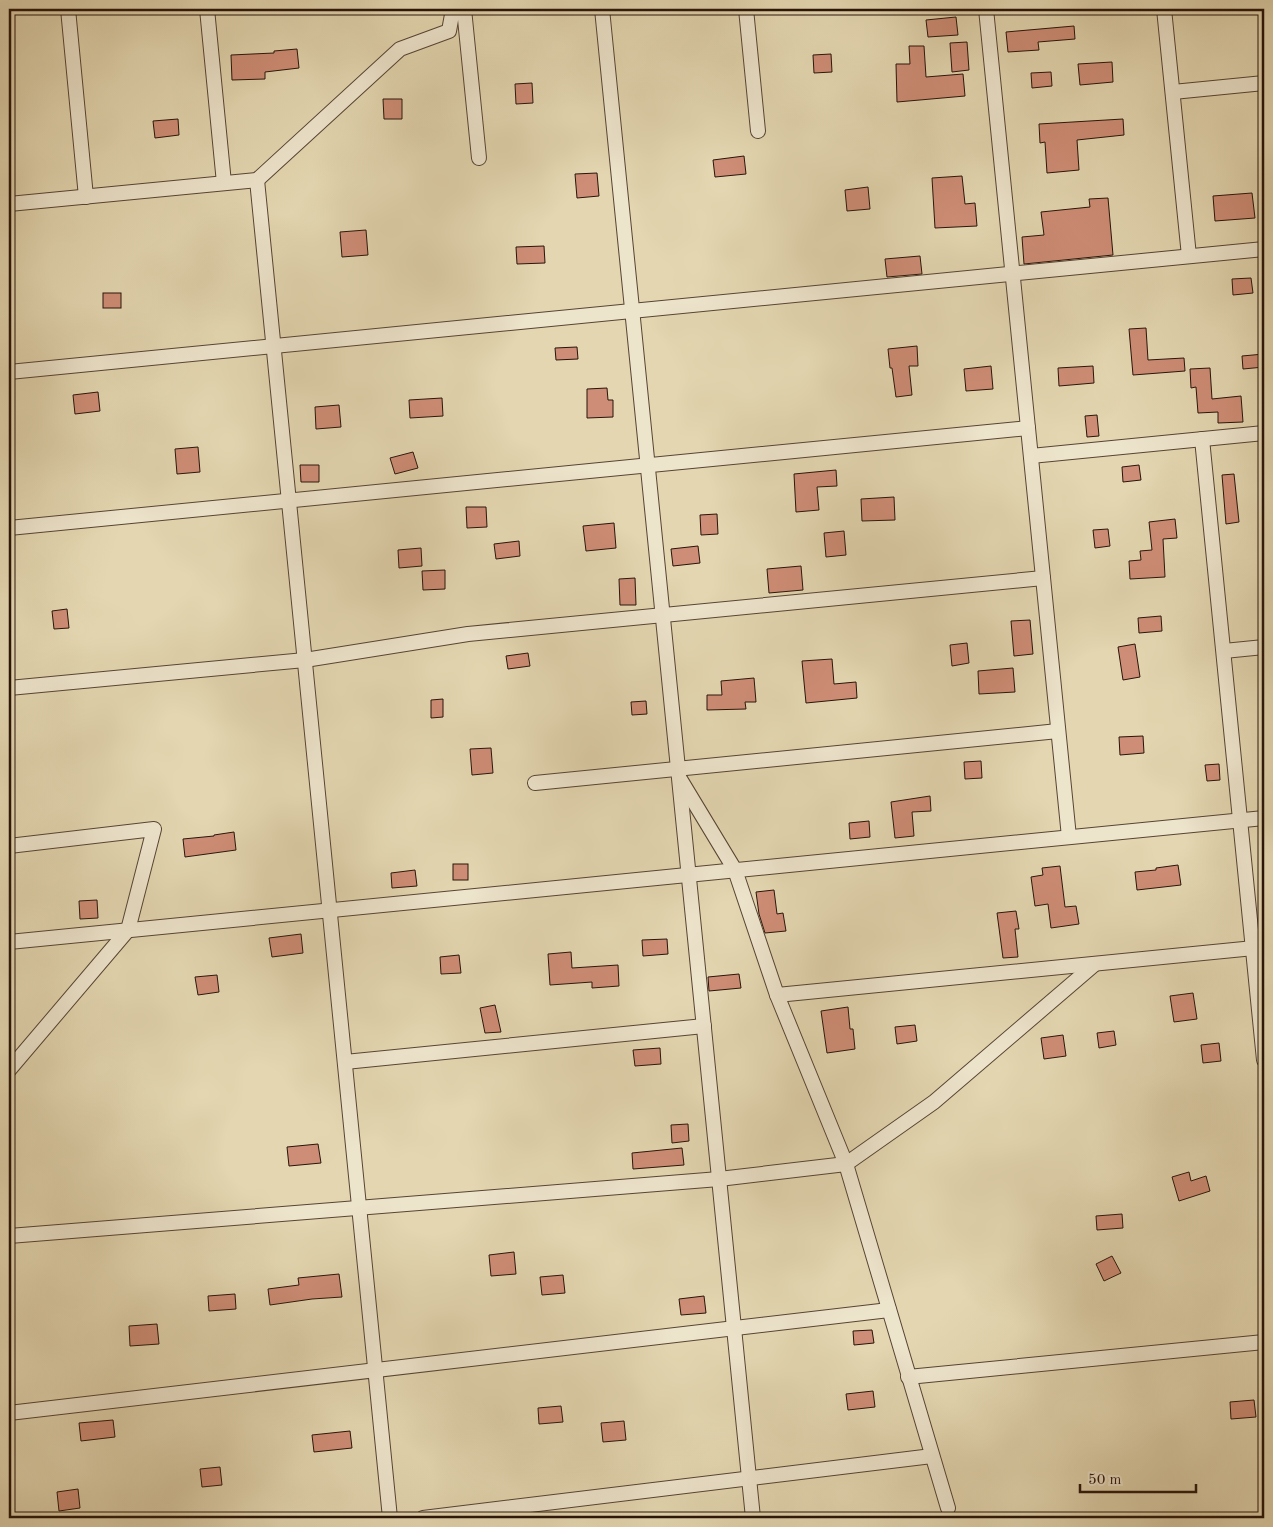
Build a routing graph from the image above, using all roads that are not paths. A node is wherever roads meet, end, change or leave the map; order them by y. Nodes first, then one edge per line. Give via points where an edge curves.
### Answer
1 (68, 9) edge
2 (207, 9) edge
3 (453, 9) edge
4 (464, 9) edge
5 (602, 9) edge
6 (746, 9) edge
7 (986, 9) edge
8 (1164, 9) edge
9 (1264, 83) edge
10 (1172, 92) junction
11 (758, 131) dead end
12 (479, 158) dead end
13 (257, 180) junction
14 (224, 183) junction
15 (86, 197) junction
16 (9, 204) edge
17 (1264, 248) edge
18 (1189, 256) junction
19 (1013, 273) junction
20 (632, 311) junction
21 (274, 346) junction
22 (9, 372) edge
23 (1028, 428) junction
24 (1264, 433) edge
25 (1202, 439) junction
26 (1031, 456) junction
27 (648, 466) junction
28 (289, 501) junction
29 (9, 528) edge
30 (1043, 578) junction
31 (662, 615) junction
32 (1264, 647) edge
33 (1224, 651) junction
34 (305, 660) junction
35 (9, 688) edge
36 (1058, 731) junction
37 (678, 772) junction
38 (535, 783) dead end
39 (1264, 818) edge
40 (1240, 820) junction
41 (1069, 838) junction
42 (9, 846) edge
43 (735, 870) junction
44 (688, 875) junction
45 (330, 910) junction
46 (128, 930) junction
47 (9, 942) edge
48 (1259, 947) edge
49 (1095, 964) junction
50 (777, 995) junction
51 (704, 1026) junction
52 (1264, 1060) edge
53 (345, 1062) junction
54 (9, 1070) edge
55 (846, 1164) junction
56 (719, 1179) junction
57 (359, 1208) junction
58 (9, 1236) edge
59 (889, 1310) junction
60 (734, 1328) junction
61 (1264, 1342) edge
62 (376, 1370) junction
63 (908, 1377) junction
64 (9, 1413) edge
65 (932, 1456) junction
66 (748, 1478) junction
67 (948, 1508) dead end
68 (390, 1518) edge
69 (423, 1518) edge
70 (752, 1518) edge

1 - 15 street
2 - 14 street
3 - 13 street via 449,31 400,48
4 - 12 street
5 - 20 street
6 - 11 street
7 - 19 street
8 - 10 street
9 - 10 street
10 - 18 street
13 - 14 street
13 - 21 street
14 - 15 street
15 - 16 street
17 - 18 street
18 - 19 street
19 - 20 street
19 - 23 street
20 - 21 street
20 - 27 street
21 - 22 street
21 - 28 street
23 - 26 street
23 - 27 street
24 - 25 street
25 - 26 street
25 - 33 street
26 - 30 street
27 - 28 street
27 - 31 street
28 - 29 street
28 - 34 street
30 - 31 street
30 - 36 street
31 - 34 street via 468,634
31 - 37 street
32 - 33 street
33 - 40 street
34 - 35 street
34 - 45 street
36 - 37 street
36 - 41 street
37 - 38 street
37 - 43 street
37 - 44 street
39 - 40 street
40 - 41 street
40 - 48 street
41 - 43 street
42 - 46 street via 154,829
43 - 44 street
43 - 50 street
44 - 45 street
44 - 51 street
45 - 46 street
45 - 53 street
46 - 47 street
46 - 54 street
48 - 49 street
48 - 52 street
49 - 50 street
49 - 55 street via 934,1102
50 - 55 street
51 - 53 street
51 - 56 street
53 - 57 street
55 - 56 street
55 - 59 street
56 - 57 street
56 - 60 street
57 - 58 street
57 - 62 street
59 - 60 street
59 - 63 street
60 - 62 street
60 - 66 street
61 - 63 street
62 - 64 street
62 - 68 street
63 - 65 street
65 - 66 street
65 - 67 street
66 - 69 street
66 - 70 street

